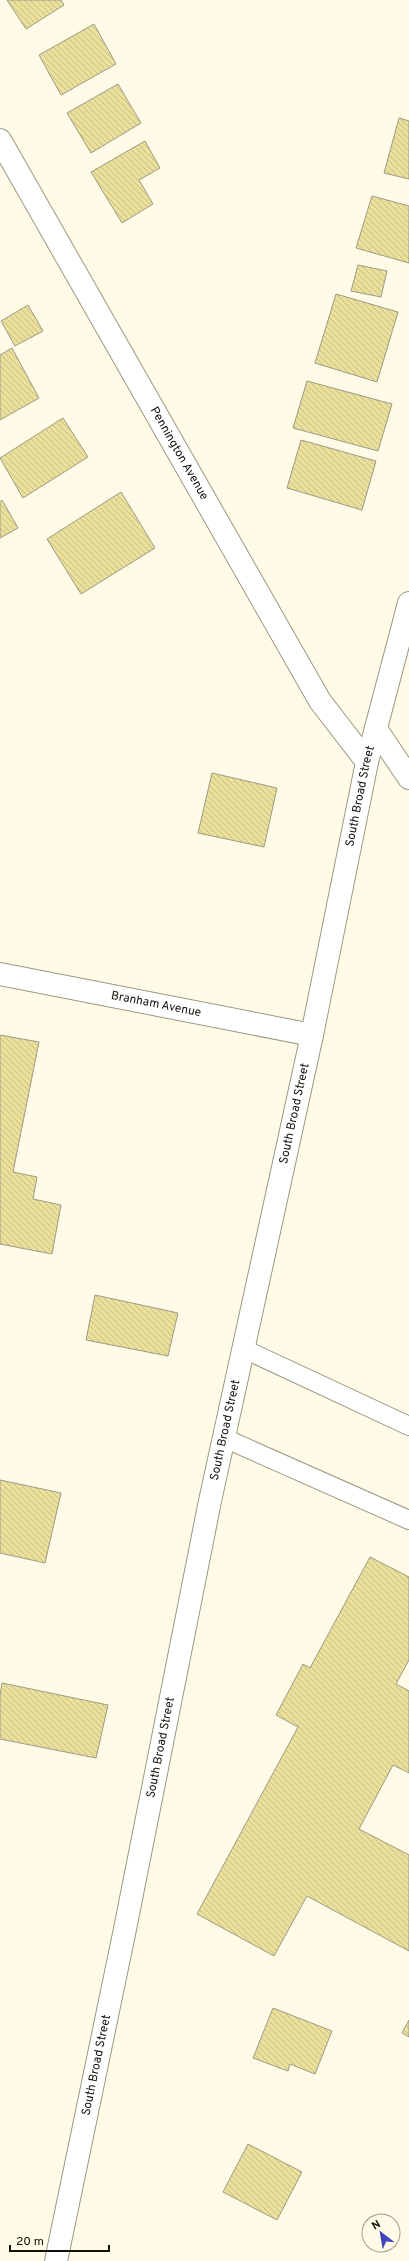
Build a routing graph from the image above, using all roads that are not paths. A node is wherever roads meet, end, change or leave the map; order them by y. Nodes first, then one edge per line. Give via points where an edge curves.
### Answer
1 (0, 140) edge
2 (409, 603) edge
3 (376, 729) junction
4 (367, 762) junction
5 (409, 778) edge
6 (0, 974) edge
7 (312, 1035) junction
8 (244, 1349) junction
9 (409, 1426) edge
10 (224, 1438) junction
11 (409, 1520) edge
12 (56, 2261) edge

1 - 4 main road, Pennington Avenue via 320,702
2 - 3 main road, South Broad Street
3 - 4 main road, South Broad Street
3 - 5 main road
4 - 7 main road, South Broad Street
6 - 7 main road, Branham Avenue
7 - 8 main road, South Broad Street
8 - 9 lane
8 - 10 main road, South Broad Street
10 - 11 lane
10 - 12 main road, South Broad Street

